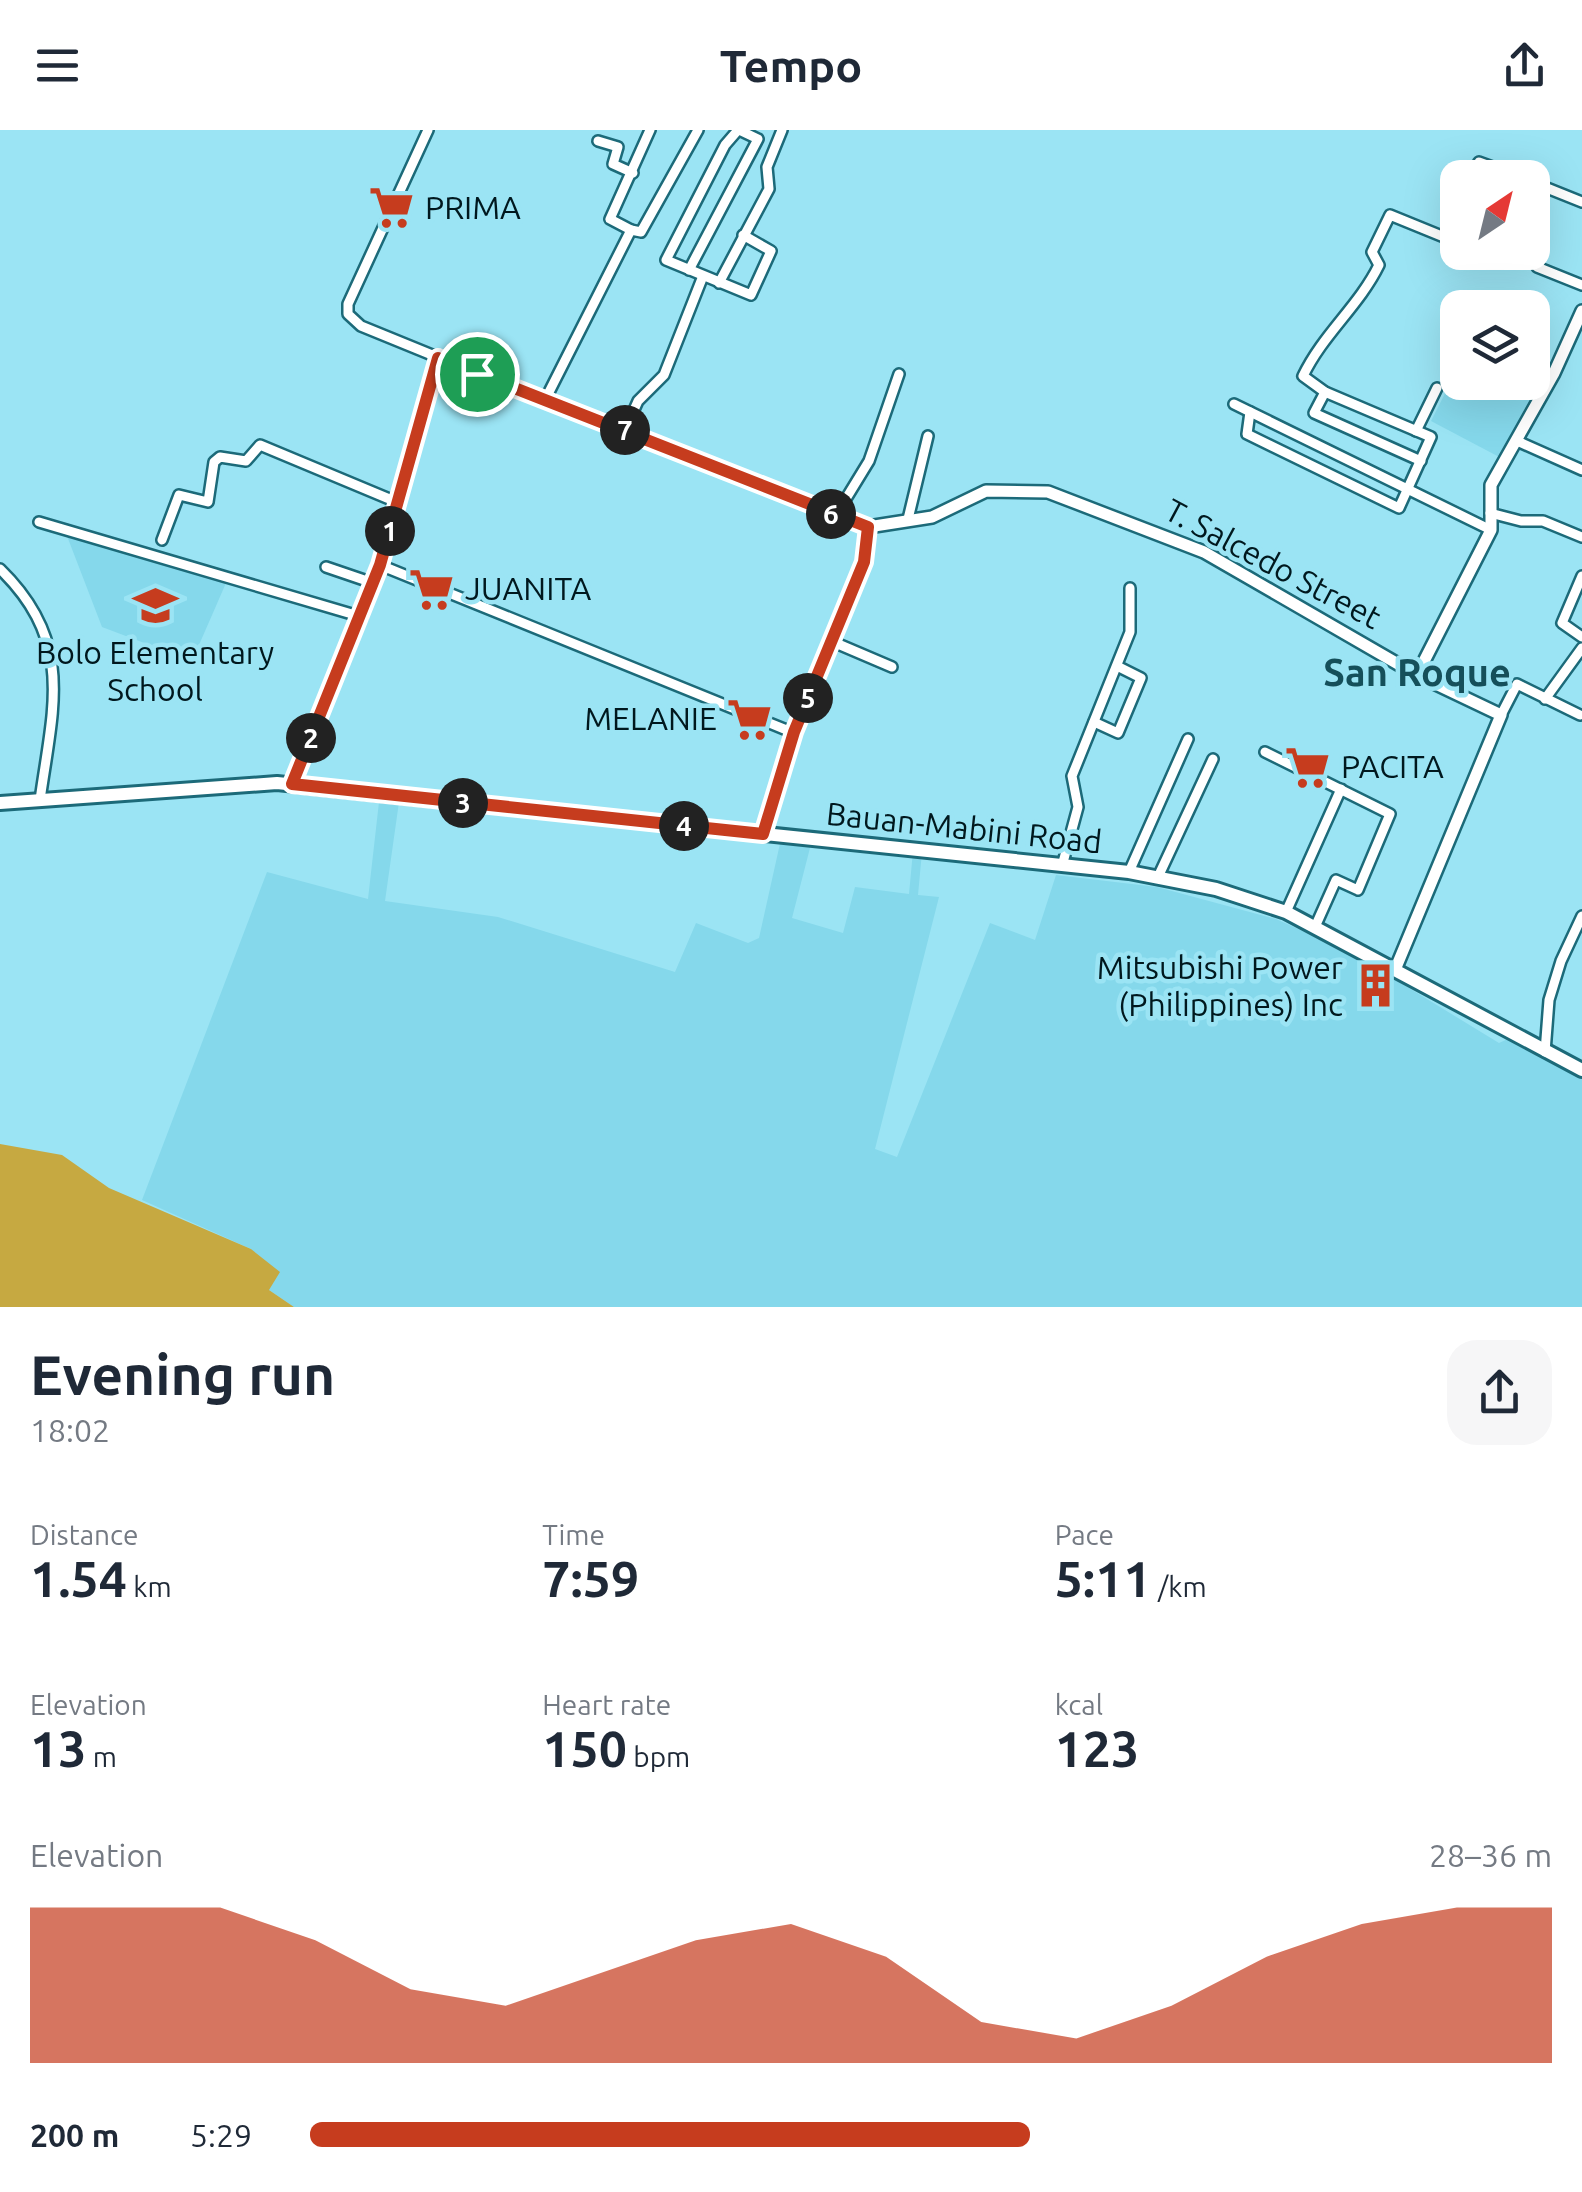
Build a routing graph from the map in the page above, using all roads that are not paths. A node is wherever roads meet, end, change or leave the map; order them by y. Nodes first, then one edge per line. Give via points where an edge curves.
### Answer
1 (428, 130) edge
2 (650, 130) edge
3 (698, 130) edge
4 (738, 130) edge
5 (782, 130) edge
6 (598, 141) dead end
7 (633, 173) junction
8 (1550, 189) edge
9 (1582, 202) edge
10 (631, 230) junction
11 (743, 235) junction
12 (1440, 235) edge
13 (688, 270) junction
14 (1544, 270) edge
15 (703, 276) junction
16 (720, 283) junction
17 (1582, 285) edge
18 (1582, 311) edge
19 (438, 358) junction
20 (899, 374) dead end
21 (1438, 388) dead end
22 (1325, 392) junction
23 (544, 400) junction
24 (1234, 404) dead end
25 (1250, 412) junction
26 (625, 430) junction
27 (1416, 432) junction
28 (928, 436) dead end
29 (1516, 441) junction
30 (1421, 461) junction
31 (1582, 470) edge
32 (1407, 487) junction
33 (399, 503) junction
34 (1490, 513) junction
35 (836, 516) junction
36 (908, 519) junction
37 (39, 522) dead end
38 (868, 527) junction
39 (1491, 530) junction
40 (1582, 536) edge
41 (162, 540) dead end
42 (380, 565) junction
43 (0, 568) edge
44 (326, 568) dead end
45 (1582, 576) edge
46 (374, 583) junction
47 (1130, 588) dead end
48 (362, 617) junction
49 (1582, 636) edge
50 (831, 642) junction
51 (1582, 648) edge
52 (892, 667) dead end
53 (1119, 667) junction
54 (1418, 675) junction
55 (1544, 699) junction
56 (1501, 715) junction
57 (1580, 715) edge
58 (1094, 722) junction
59 (794, 732) junction
60 (1188, 739) dead end
61 (1266, 752) dead end
62 (1212, 759) dead end
63 (292, 784) junction
64 (1341, 789) junction
65 (40, 800) junction
66 (0, 803) edge
67 (763, 834) junction
68 (1062, 866) junction
69 (1129, 872) junction
70 (1158, 877) junction
71 (1286, 912) junction
72 (1582, 916) edge
73 (1315, 927) junction
74 (1395, 970) junction
75 (1545, 1052) junction
76 (1582, 1070) edge

1 - 19 street via 348,314 361,326
2 - 7 street
3 - 10 street via 641,232
4 - 13 street via 758,139
4 - 13 street via 666,260
5 - 11 street via 767,167 768,189
6 - 7 street via 618,148 613,164
7 - 10 street via 610,219
8 - 9 street
10 - 23 street
11 - 16 street
11 - 16 street via 771,251 751,295
12 - 22 street via 1390,215 1372,252 1379,265 1366,293 1335,322 1303,376
13 - 15 street
14 - 17 street
15 - 16 street
15 - 26 street via 664,375 644,393
18 - 29 street
19 - 23 street
19 - 33 street
20 - 35 street via 869,461
21 - 27 street
22 - 27 street
22 - 30 street via 1314,413
23 - 26 street
24 - 25 street
25 - 32 street
25 - 32 street via 1247,434 1397,510
26 - 35 street
27 - 30 street via 1431,438
28 - 36 street
29 - 31 street
29 - 34 street via 1491,485
30 - 32 street
32 - 39 street
33 - 41 street via 260,445 246,461 214,462 208,502 179,495
33 - 42 street
34 - 39 street
34 - 40 street via 1543,520
35 - 38 street
36 - 38 street, T. Salcedo Street
36 - 54 street, T. Salcedo Street via 932,516 986,492 1048,492 1204,552
37 - 48 street
38 - 50 street via 864,562
39 - 54 street
42 - 46 street
42 - 59 street
43 - 65 street via 33,607 53,656 56,686
44 - 46 street
45 - 49 street via 1562,623
46 - 48 street
47 - 53 street via 1130,632
48 - 63 street
50 - 52 street
50 - 59 street
51 - 55 street
53 - 58 street
53 - 58 street via 1141,678 1118,732
54 - 56 street, T. Salcedo Street
55 - 56 street via 1517,684
55 - 57 street
56 - 74 street
58 - 68 street via 1072,776 1078,807
59 - 67 street
60 - 69 street
61 - 64 street
62 - 70 street
63 - 65 main road, Bauan-Mabini Road
63 - 67 main road, Bauan-Mabini Road
64 - 71 street
64 - 73 street via 1390,819 1358,890 1336,880
65 - 66 main road, Bauan-Mabini Road
67 - 68 main road, Bauan-Mabini Road
68 - 69 main road, Bauan-Mabini Road
69 - 70 main road, Bauan-Mabini Road
70 - 71 main road, Bauan-Mabini Road
71 - 73 main road, Bauan-Mabini Road
72 - 75 street via 1550,1000
73 - 74 main road, Bauan-Mabini Road
74 - 75 main road, Bauan-Mabini Road
75 - 76 main road, Bauan-Mabini Road

